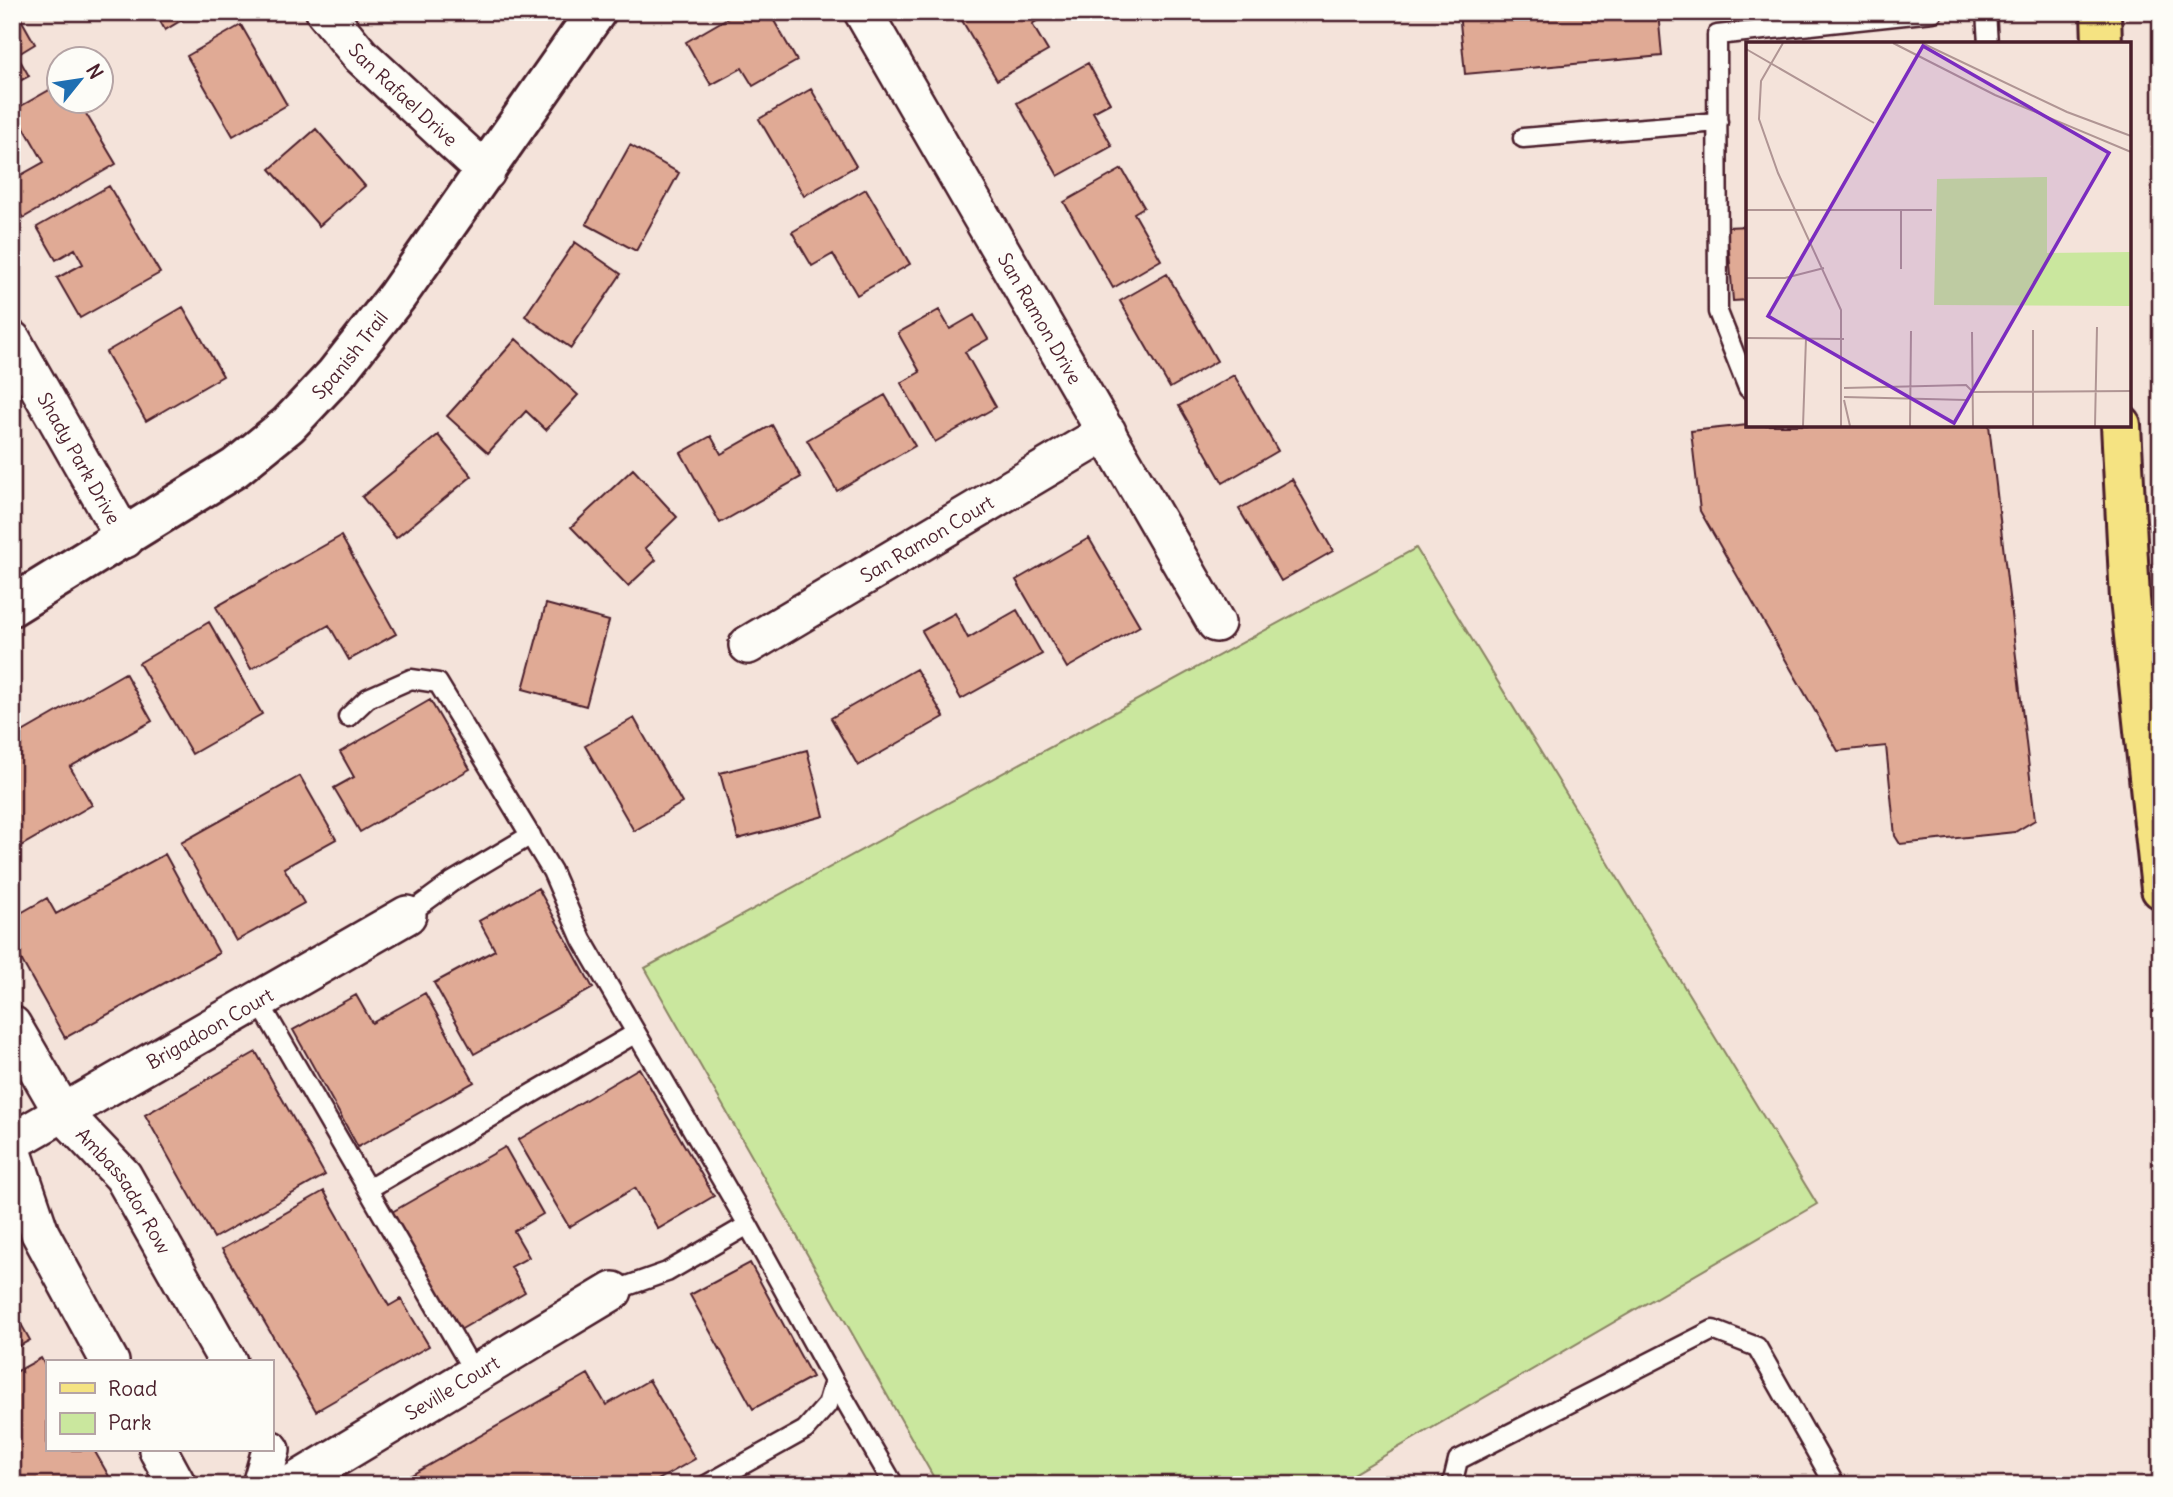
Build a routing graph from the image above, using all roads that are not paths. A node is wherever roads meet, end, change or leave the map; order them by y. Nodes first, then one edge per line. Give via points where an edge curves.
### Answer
1 (325, 12) edge
2 (596, 12) edge
3 (863, 12) edge
4 (1933, 12) edge
5 (1986, 12) edge
6 (2101, 12) edge
7 (1988, 42) edge
8 (2102, 42) edge
9 (1717, 122) junction
10 (1523, 138) dead end
11 (486, 172) junction
12 (12, 340) edge
13 (1746, 383) edge
14 (2121, 427) edge
15 (1107, 432) junction
16 (125, 539) junction
17 (12, 606) edge
18 (1216, 623) dead end
19 (748, 645) dead end
20 (348, 717) dead end
21 (531, 835) junction
22 (2161, 889) edge
23 (407, 915) joint
24 (258, 1000) junction
25 (12, 1025) edge
26 (636, 1033) junction
27 (63, 1113) junction
28 (12, 1142) edge
29 (12, 1150) edge
30 (368, 1189) junction
31 (748, 1225) junction
32 (613, 1291) joint
33 (109, 1360) edge
34 (227, 1360) edge
35 (475, 1374) junction
36 (834, 1381) junction
37 (159, 1452) edge
38 (270, 1452) edge
39 (177, 1485) edge
40 (261, 1485) edge
41 (290, 1485) edge
42 (706, 1485) edge
43 (894, 1485) edge
44 (1452, 1485) edge
45 (1835, 1485) edge

1 - 11 street, San Rafael Drive via 361,56
2 - 11 street, Spanish Trail
3 - 15 street, San Ramon Drive
4 - 9 lane via 1717,35
5 - 7 lane
6 - 8 main road
9 - 10 lane
9 - 13 lane via 1718,312
11 - 16 street, Spanish Trail via 397,296 335,375 288,425 235,468
12 - 16 street, Shady Park Drive
14 - 22 main road via 2130,599
15 - 18 street, San Ramon Drive
15 - 19 street, San Ramon Court
16 - 17 street, Spanish Trail
20 - 21 lane via 368,698 411,679 438,683
21 - 23 lane
21 - 26 lane via 582,940
23 - 24 street, Brigadoon Court
24 - 27 street, Brigadoon Court
24 - 30 lane
25 - 27 street, Ambassador Row
26 - 30 lane
26 - 31 lane
27 - 28 street, Brigadoon Court
27 - 34 street, Ambassador Row via 123,1176
29 - 33 street via 40,1233
30 - 35 lane
31 - 32 lane via 667,1272
31 - 36 lane
32 - 35 street, Seville Court
35 - 41 street, Seville Court
36 - 42 lane via 827,1405 805,1430
36 - 43 lane
37 - 39 street
38 - 40 street
44 - 45 lane via 1458,1460 1713,1330 1757,1347

